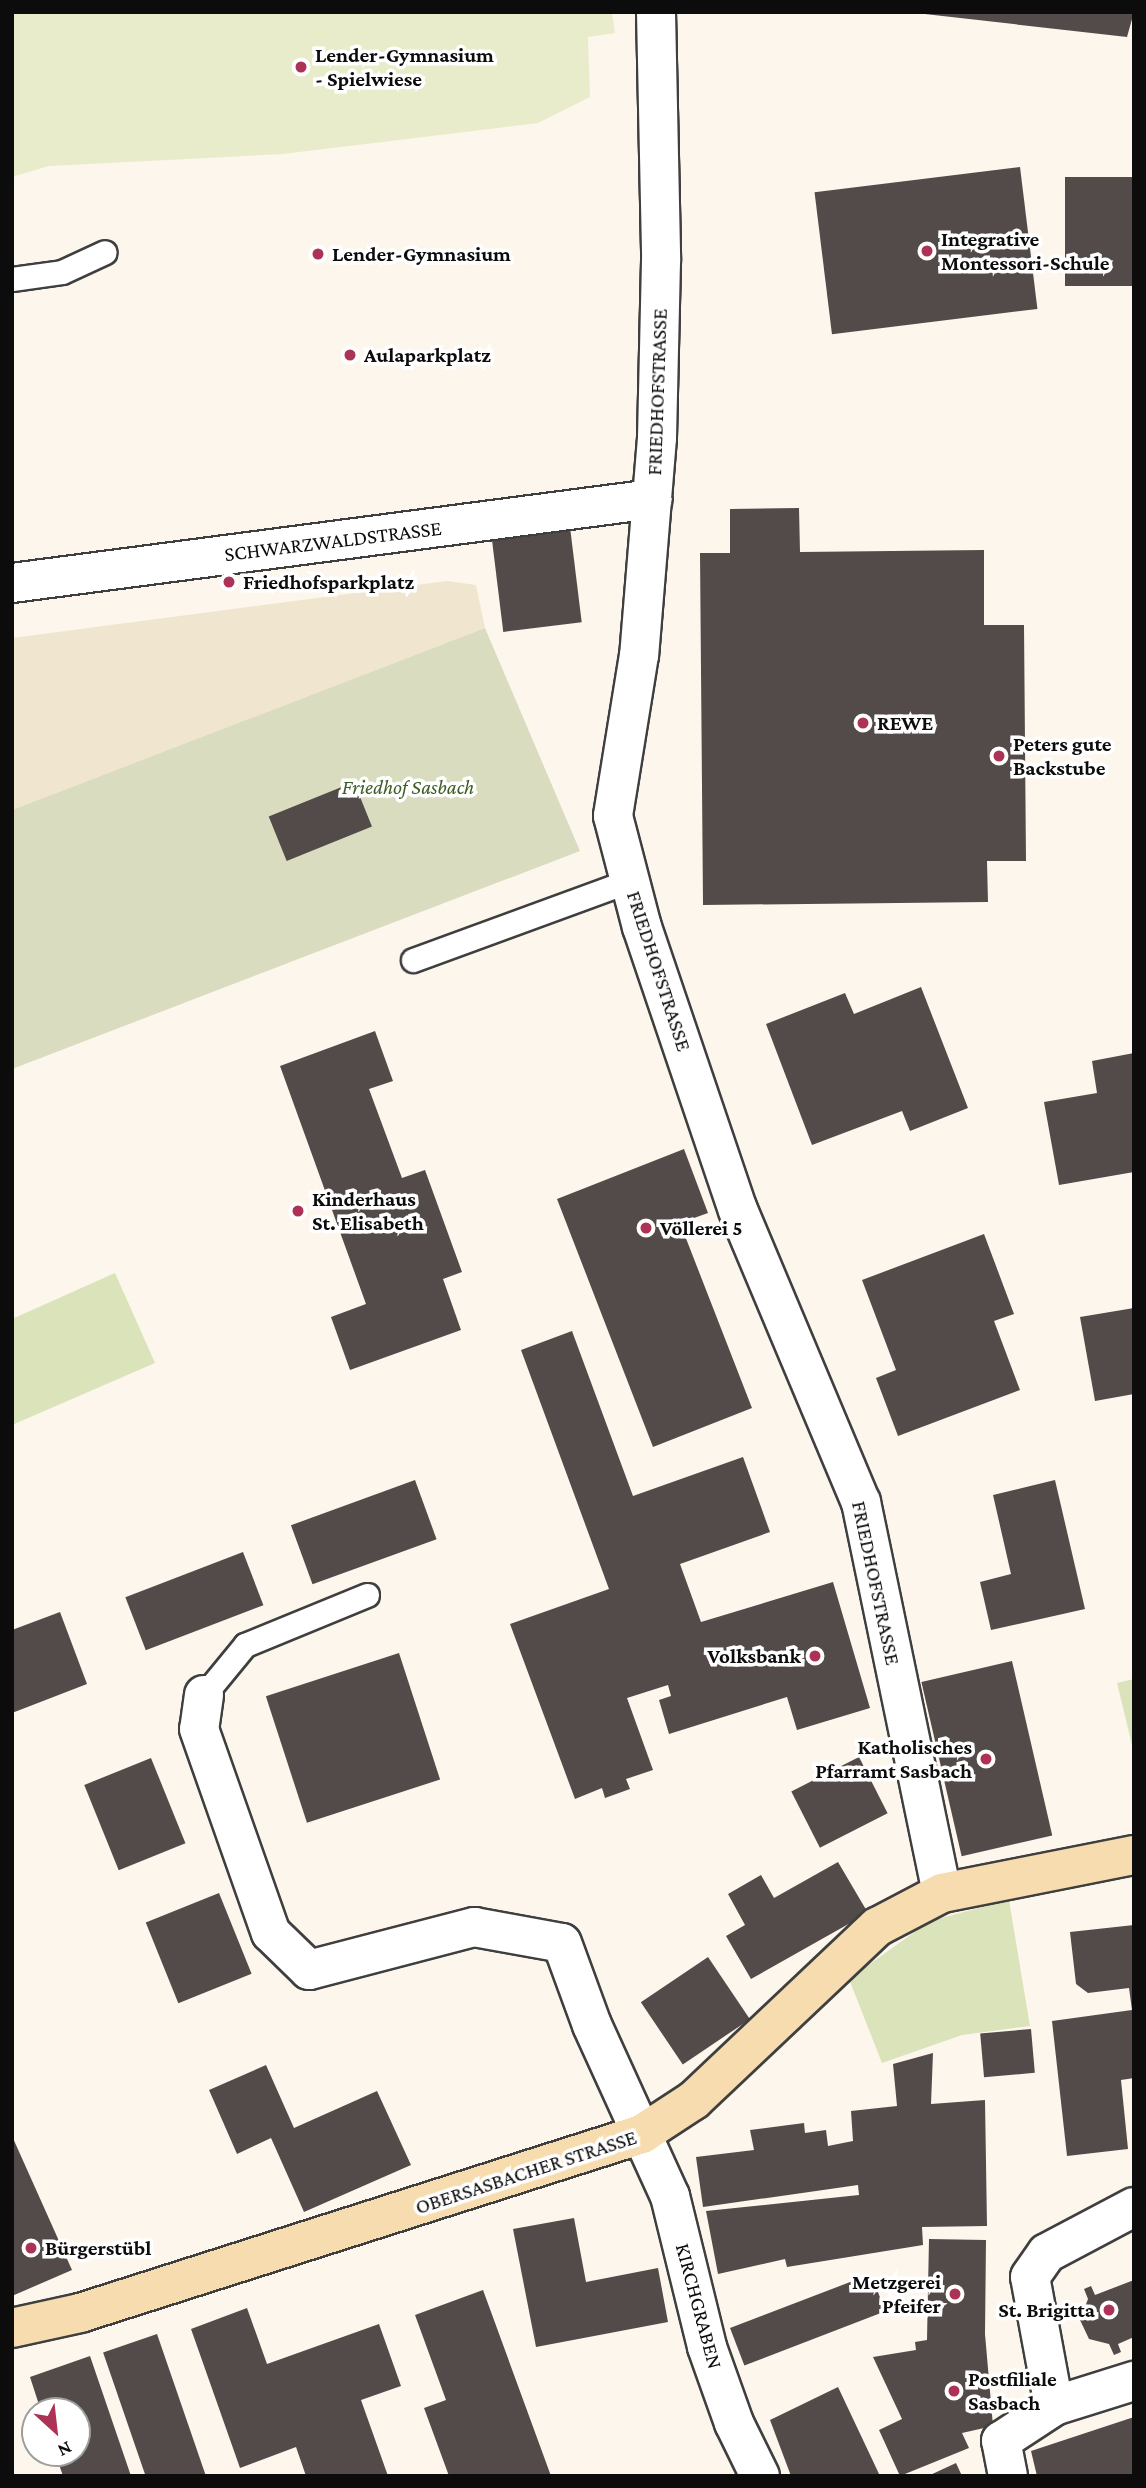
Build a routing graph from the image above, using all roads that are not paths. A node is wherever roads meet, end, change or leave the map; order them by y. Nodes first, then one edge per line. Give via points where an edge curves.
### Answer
1 (656, 12) edge
2 (105, 252) dead end
3 (12, 279) edge
4 (653, 499) junction
5 (12, 583) edge
6 (629, 881) junction
7 (413, 960) dead end
8 (367, 1595) dead end
9 (204, 1695) joint
10 (1134, 1854) edge
11 (942, 1893) junction
12 (642, 2134) junction
13 (1134, 2207) edge
14 (12, 2328) edge
15 (1134, 2381) edge
16 (1054, 2406) junction
17 (760, 2476) edge
18 (1008, 2476) edge

1 - 4 street, FRIEDHOFSTRASSE via 661,261
2 - 3 lane via 62,272
4 - 5 street, SCHWARZWALDSTRASSE
4 - 6 street, FRIEDHOFSTRASSE via 639,654 613,816
6 - 7 lane
6 - 11 street, FRIEDHOFSTRASSE via 738,1210 861,1502
8 - 9 lane via 245,1645
9 - 12 street, KIRCHGRABEN via 199,1729 271,1933 309,1970 474,1927 562,1943 592,2025
10 - 11 street, OBERSASBACHER STRASSE
11 - 12 street, OBERSASBACHER STRASSE via 877,1927 694,2100
12 - 14 street, OBERSASBACHER STRASSE via 93,2309
12 - 17 street, KIRCHGRABEN via 670,2196 707,2347 734,2423
13 - 16 street via 1047,2253 1030,2277
15 - 16 street
16 - 18 street via 1001,2441

